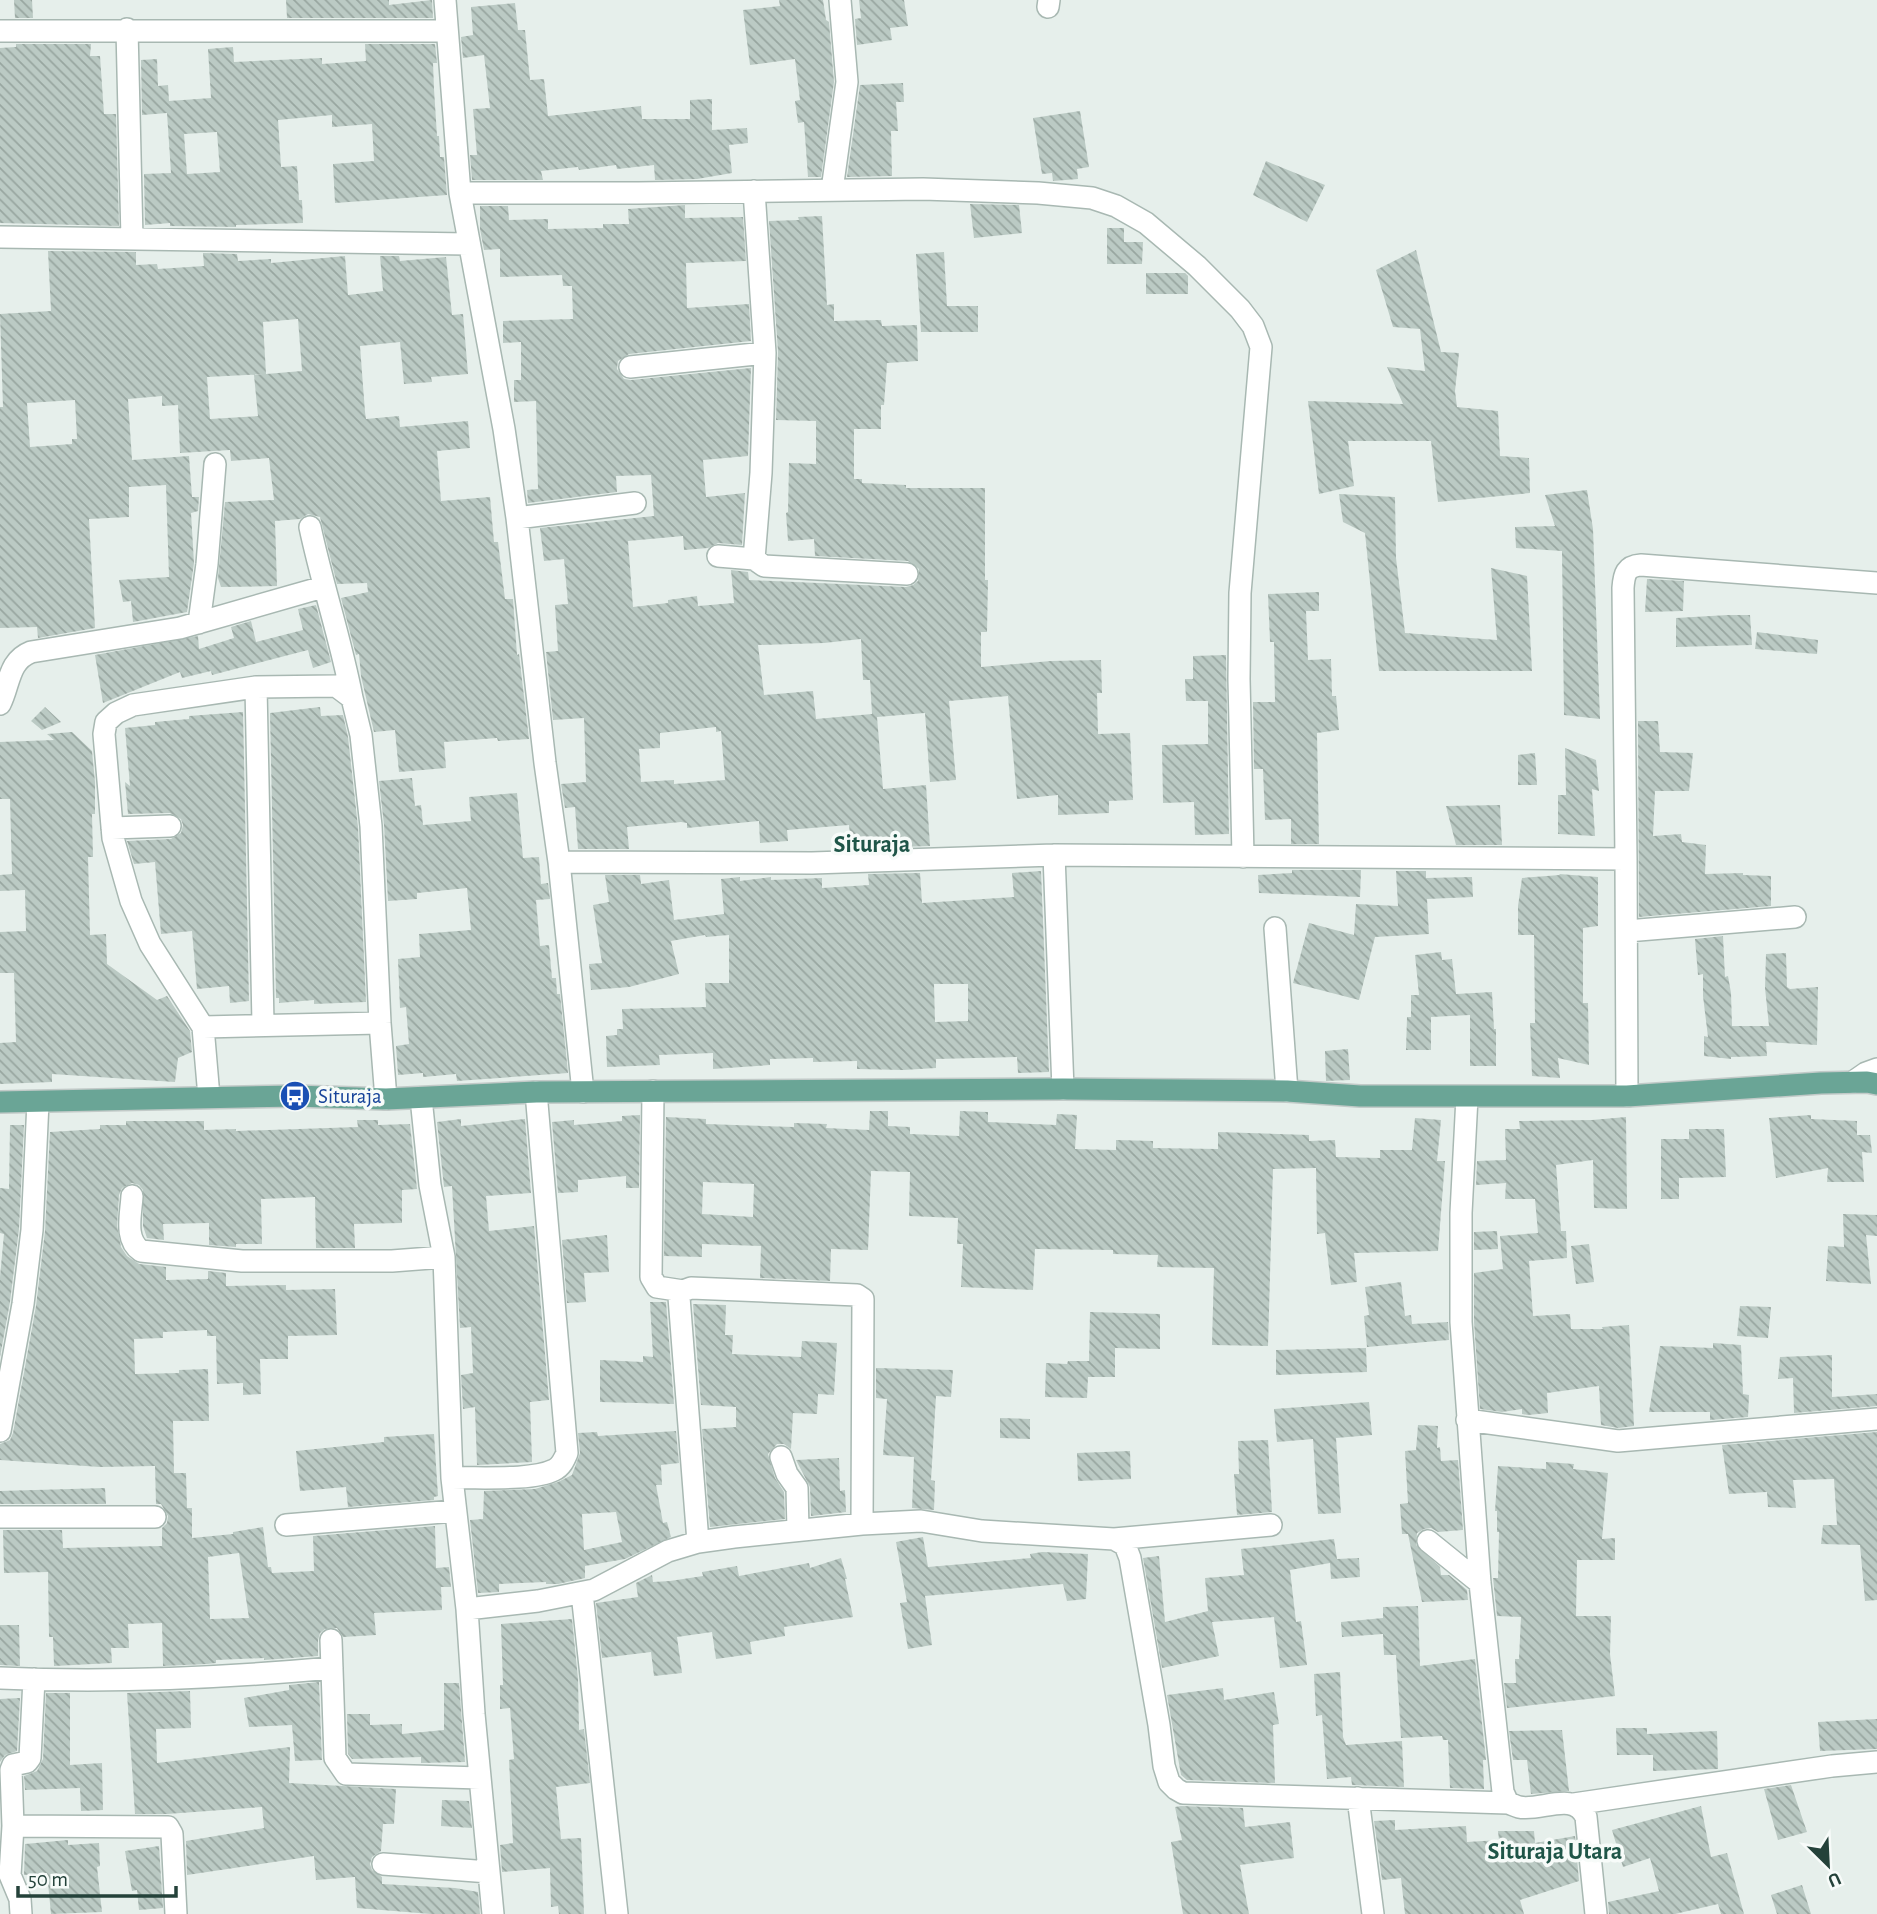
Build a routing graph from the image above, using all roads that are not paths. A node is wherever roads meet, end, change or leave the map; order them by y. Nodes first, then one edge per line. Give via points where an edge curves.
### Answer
1 (445, 0) edge
2 (840, 0) edge
3 (127, 29) junction
4 (0, 30) edge
5 (447, 31) junction
6 (832, 190) junction
7 (754, 191) junction
8 (460, 193) junction
9 (0, 237) edge
10 (132, 239) junction
11 (468, 244) junction
12 (765, 353) junction
13 (630, 366) dead end
14 (215, 464) dead end
15 (635, 503) dead end
16 (517, 518) junction
17 (310, 527) dead end
18 (718, 556) dead end
19 (754, 559) junction
20 (907, 574) dead end
21 (1877, 583) edge
22 (323, 587) junction
23 (199, 623) junction
24 (256, 687) junction
25 (352, 698) junction
26 (0, 704) edge
27 (170, 826) dead end
28 (112, 828) junction
29 (1054, 855) junction
30 (1243, 857) junction
31 (1626, 859) junction
32 (559, 862) junction
33 (1795, 917) dead end
34 (1275, 928) dead end
35 (1627, 931) junction
36 (380, 1023) junction
37 (262, 1024) junction
38 (203, 1027) junction
39 (1877, 1069) edge
40 (1853, 1082) junction
41 (1877, 1084) edge
42 (1063, 1089) junction
43 (653, 1091) junction
44 (1287, 1091) junction
45 (536, 1092) junction
46 (583, 1092) junction
47 (1627, 1096) junction
48 (209, 1097) junction
49 (1467, 1097) junction
50 (421, 1098) junction
51 (386, 1099) junction
52 (0, 1102) edge
53 (37, 1102) junction
54 (132, 1196) dead end
55 (443, 1257) junction
56 (683, 1291) junction
57 (3, 1385) edge
58 (1877, 1419) edge
59 (1467, 1420) junction
60 (0, 1431) edge
61 (781, 1457) dead end
62 (452, 1478) junction
63 (455, 1511) junction
64 (0, 1517) edge
65 (155, 1517) dead end
66 (862, 1524) junction
67 (286, 1525) dead end
68 (1271, 1525) dead end
69 (798, 1530) junction
70 (1114, 1539) junction
71 (1428, 1541) dead end
72 (698, 1542) junction
73 (1480, 1583) junction
74 (582, 1593) junction
75 (467, 1609) junction
76 (331, 1640) dead end
77 (332, 1668) junction
78 (0, 1678) edge
79 (34, 1679) junction
80 (1877, 1762) edge
81 (480, 1777) junction
82 (1358, 1798) junction
83 (1508, 1802) junction
84 (1574, 1804) junction
85 (13, 1826) junction
86 (383, 1864) dead end
87 (489, 1872) junction
88 (21, 1914) edge
89 (176, 1914) edge
90 (493, 1914) edge
91 (617, 1914) edge
92 (1373, 1914) edge
93 (1596, 1914) edge

1 - 5 street
2 - 6 street via 847,82
3 - 4 street
3 - 5 street
3 - 10 street
5 - 8 street
6 - 7 street
6 - 30 street via 935,189 1092,198 1146,223 1221,289 1253,326 1261,359 1240,593
7 - 8 street
7 - 12 street
8 - 11 street
9 - 10 street
10 - 11 street
11 - 16 street
12 - 13 street
12 - 19 street
14 - 23 street
15 - 16 street
16 - 32 street
17 - 22 street
18 - 19 street
19 - 20 street via 764,566
21 - 31 street via 1641,565 1626,571
22 - 23 street
22 - 25 street
23 - 26 street via 21,656
24 - 25 street via 336,685
24 - 28 street via 133,705 106,722
24 - 37 street
25 - 36 street via 371,826
27 - 28 street
28 - 38 street via 131,901 150,944
29 - 30 street
29 - 32 street via 813,863
29 - 42 street
30 - 31 street
31 - 35 street
32 - 46 street
33 - 35 street
34 - 44 street
35 - 47 street
36 - 37 street
36 - 51 street
37 - 38 street
38 - 48 street
39 - 40 street
40 - 41 main road
40 - 47 main road
42 - 43 main road
42 - 44 main road
43 - 46 main road
43 - 56 street via 651,1277 657,1287
44 - 49 main road
45 - 46 main road
45 - 50 main road
45 - 62 street via 567,1452 556,1470 537,1475
47 - 49 main road
48 - 51 main road
48 - 53 main road
49 - 59 street via 1461,1322
50 - 51 main road
50 - 55 street
52 - 53 main road
53 - 57 street via 32,1230 23,1304
54 - 55 street via 131,1238 141,1251 242,1261
55 - 62 street
56 - 66 street via 774,1290 863,1299
56 - 72 street via 678,1297
57 - 60 street
58 - 59 street via 1618,1441
59 - 73 street
61 - 69 street via 797,1488
62 - 63 street
63 - 67 street
63 - 75 street
64 - 65 street
66 - 69 street
66 - 70 street via 921,1521 982,1531
68 - 70 street
69 - 72 street
70 - 82 street via 1125,1545 1130,1558 1169,1782 1183,1793
71 - 73 street
72 - 74 street via 668,1551
73 - 83 street via 1503,1791
74 - 75 street
74 - 91 street
75 - 81 street
76 - 77 street
77 - 79 street via 223,1678
77 - 81 street via 335,1758 346,1774
78 - 79 street
79 - 85 street via 30,1758 11,1770
80 - 84 street
81 - 87 street
82 - 83 street
82 - 92 street
83 - 84 street via 1520,1808
84 - 93 street via 1586,1817
85 - 88 street via 10,1875
85 - 89 street via 168,1827
86 - 87 street
87 - 90 street

